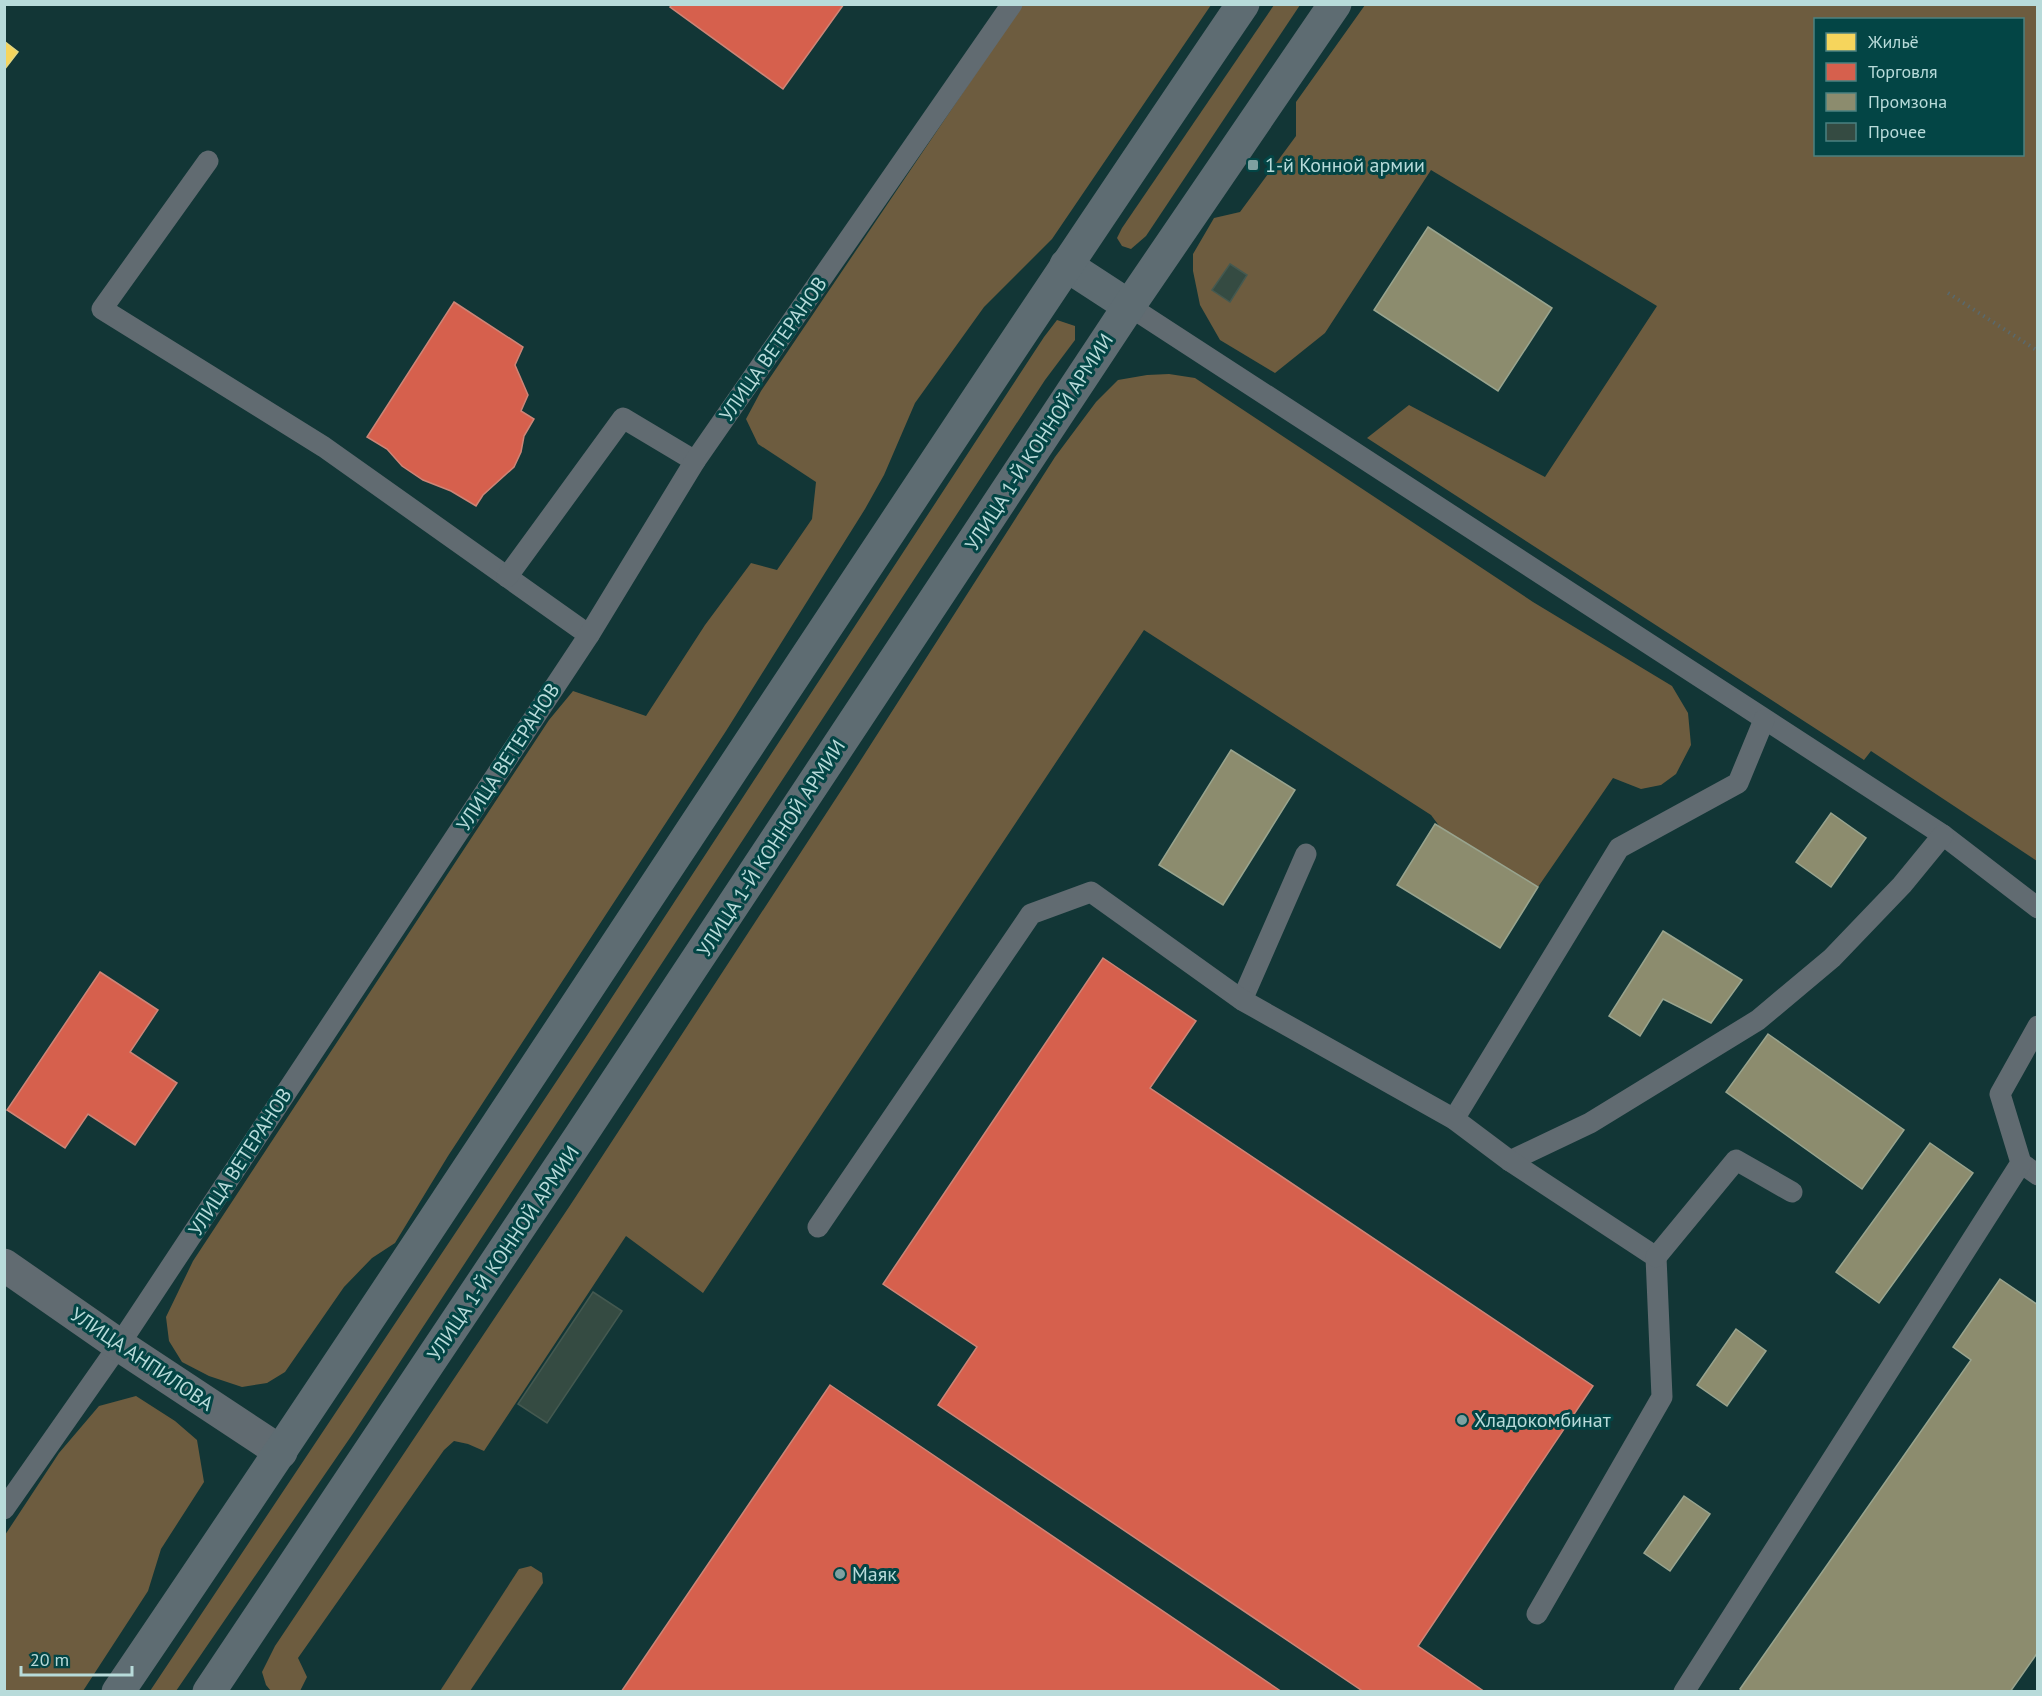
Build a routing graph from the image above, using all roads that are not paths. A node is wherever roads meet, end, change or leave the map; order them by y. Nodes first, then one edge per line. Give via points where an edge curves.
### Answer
1 (1012, 4) edge
2 (1243, 4) edge
3 (1335, 4) edge
4 (208, 161) dead end
5 (1066, 265) junction
6 (1129, 306) junction
7 (695, 461) junction
8 (507, 577) junction
9 (589, 635) junction
10 (1764, 720) junction
11 (1943, 835) junction
12 (1306, 854) dead end
13 (2037, 908) edge
14 (1242, 1000) junction
15 (2037, 1026) edge
16 (1454, 1119) junction
17 (1510, 1161) junction
18 (2029, 1169) edge
19 (1792, 1192) dead end
20 (818, 1227) dead end
21 (1656, 1257) junction
22 (4, 1265) edge
23 (119, 1345) junction
24 (280, 1452) junction
25 (4, 1509) edge
26 (1537, 1614) dead end
27 (118, 1692) edge
28 (209, 1692) edge
29 (1684, 1692) edge

1 - 7 lane, УЛИЦА ВЕТЕРАНОВ
2 - 5 main road
3 - 6 main road, УЛИЦА 1-Й КОННОЙ АРМИИ
4 - 8 lane via 102,309 324,447
5 - 6 main road
5 - 24 main road
6 - 10 lane
6 - 28 main road, УЛИЦА 1-Й КОННОЙ АРМИИ
7 - 8 lane via 623,418
7 - 9 lane, УЛИЦА ВЕТЕРАНОВ
8 - 9 lane
9 - 23 lane, УЛИЦА ВЕТЕРАНОВ
10 - 11 lane
10 - 16 lane via 1738,783 1619,848
11 - 13 lane
11 - 17 lane via 1902,885 1832,958 1758,1020 1590,1124
12 - 14 lane
14 - 16 lane
14 - 20 lane via 1091,892 1031,914
15 - 18 lane via 2000,1094
16 - 17 lane
17 - 21 lane
18 - 29 lane
19 - 21 lane via 1736,1160
21 - 26 lane via 1662,1397
22 - 23 street, УЛИЦА АНПИЛОВА
23 - 24 street, УЛИЦА АНПИЛОВА
23 - 25 lane, УЛИЦА ВЕТЕРАНОВ
24 - 27 main road

